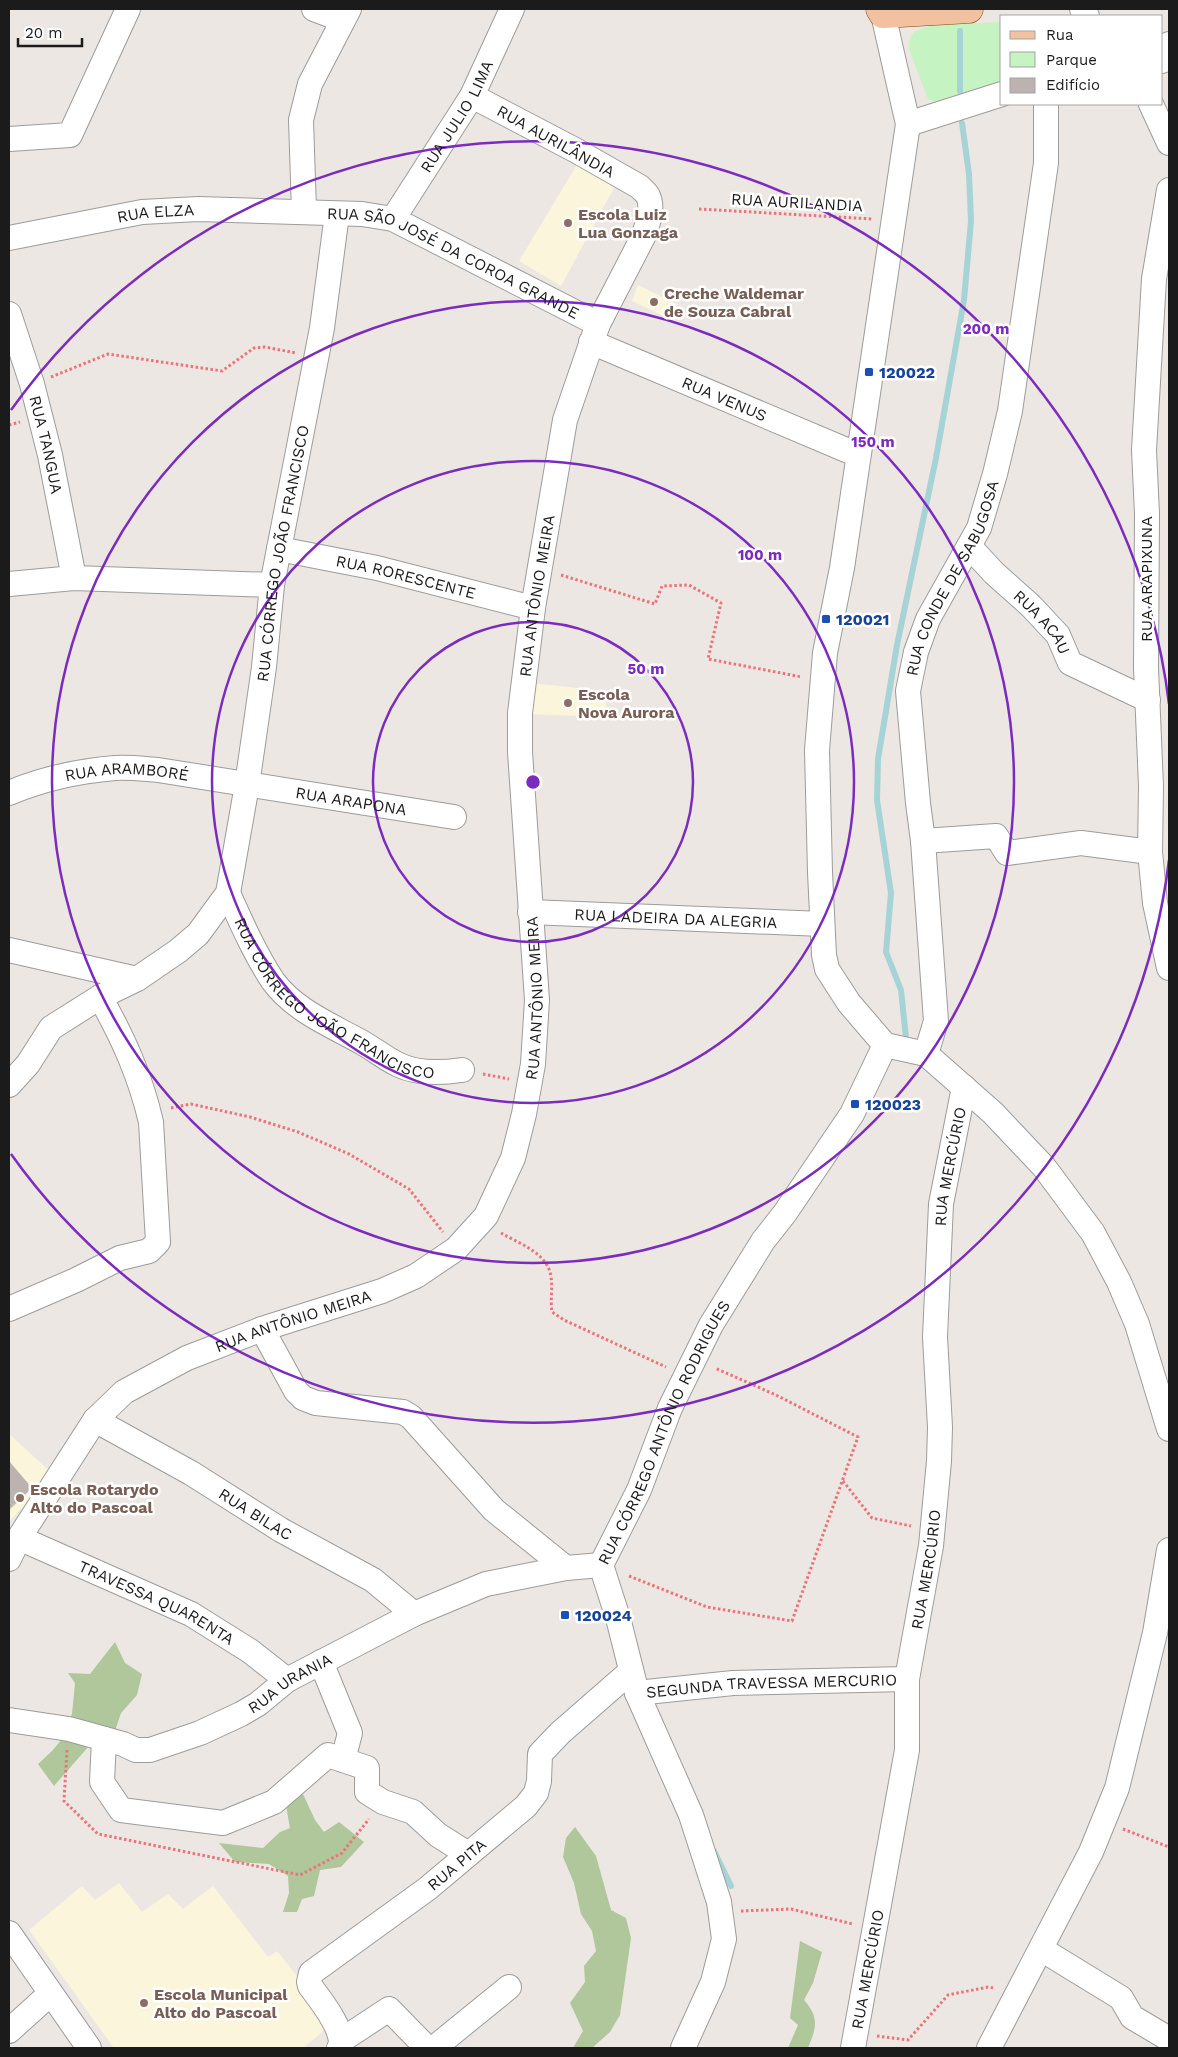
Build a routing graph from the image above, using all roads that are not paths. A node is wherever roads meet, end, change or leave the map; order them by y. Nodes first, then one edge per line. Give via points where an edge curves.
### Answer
1 (128, 9) edge
2 (314, 9) edge
3 (512, 9) edge
4 (969, 9) edge
5 (882, 11) edge
6 (346, 15) edge
7 (1169, 44) edge
8 (1163, 59) edge
9 (1000, 95) edge
10 (472, 96) junction
11 (1046, 105) edge
12 (1151, 105) edge
13 (908, 124) junction
14 (9, 139) edge
15 (1169, 143) edge
16 (640, 187) joint
17 (1169, 190) edge
18 (304, 212) junction
19 (337, 214) junction
20 (393, 219) junction
21 (9, 238) edge
22 (9, 314) edge
23 (595, 333) junction
24 (858, 455) junction
25 (969, 546) junction
26 (279, 549) junction
27 (74, 578) junction
28 (9, 584) edge
29 (272, 585) junction
30 (533, 608) junction
31 (1148, 700) junction
32 (247, 785) junction
33 (9, 792) edge
34 (454, 817) dead end
35 (923, 841) junction
36 (1150, 852) junction
37 (228, 893) junction
38 (530, 912) junction
39 (822, 924) junction
40 (9, 950) edge
41 (1169, 968) edge
42 (137, 979) junction
43 (100, 997) junction
44 (885, 1044) junction
45 (926, 1054) junction
46 (18, 1062) edge
47 (462, 1070) road end
48 (9, 1085) edge
49 (964, 1087) junction
50 (9, 1309) edge
51 (262, 1329) junction
52 (95, 1420) junction
53 (1169, 1429) edge
54 (19, 1538) junction
55 (1169, 1550) edge
56 (9, 1559) edge
57 (600, 1565) junction
58 (566, 1568) junction
59 (414, 1614) junction
60 (321, 1662) junction
61 (907, 1678) junction
62 (287, 1680) junction
63 (634, 1682) junction
64 (9, 1720) edge
65 (104, 1739) junction
66 (344, 1760) junction
67 (468, 1854) junction
68 (9, 1933) edge
69 (1041, 1949) junction
70 (509, 1987) dead end
71 (50, 1994) junction
72 (9, 2031) edge
73 (1169, 2038) edge
74 (855, 2041) edge
75 (341, 2044) edge
76 (89, 2048) edge
77 (427, 2048) edge
78 (434, 2048) edge
79 (683, 2048) edge
80 (989, 2048) edge
81 (1166, 2048) edge

1 - 14 street via 70,135
2 - 6 street
3 - 10 street, RUA JULIO LIMA
4 - 5 main road
5 - 13 street
6 - 18 street via 310,84 301,120
7 - 8 street
9 - 13 street
10 - 16 street, RUA AURILÂNDIA
10 - 20 street, RUA JULIO LIMA
11 - 25 street, RUA CONDE DE SABUGOSA via 1046,163 1010,411 979,528
12 - 15 street
13 - 24 street
16 - 23 street, RUA ANTÔNIO MEIRA via 648,196 648,224
17 - 31 street, RUA ARAPIXUNA via 1154,279 1144,450
18 - 19 street, RUA SÃO JOSÉ DA COROA GRANDE
18 - 21 street, RUA ELZA via 198,209 142,212
19 - 20 street, RUA SÃO JOSÉ DA COROA GRANDE
19 - 26 street, RUA CÓRREGO JOÃO FRANCISCO via 316,357
20 - 23 street, RUA SÃO JOSÉ DA COROA GRANDE
22 - 27 street, RUA TANGUA via 32,384 50,455
23 - 24 street, RUA VENUS
23 - 30 street, RUA ANTÔNIO MEIRA via 565,420
24 - 39 street via 842,568 825,653 817,750
25 - 31 street, RUA ACAU via 1058,635 1070,663
25 - 35 street, RUA CONDE DE SABUGOSA via 928,619 916,652 908,691
26 - 29 street, RUA CÓRREGO JOÃO FRANCISCO
26 - 30 street, RUA RORESCENTE via 377,568
27 - 28 street
27 - 29 street
29 - 32 street, RUA CÓRREGO JOÃO FRANCISCO
30 - 38 street, RUA ANTÔNIO MEIRA via 520,713
31 - 36 street, RUA ARAPIXUNA
32 - 33 street, RUA ARAMBORÉ via 158,770 116,768 74,774
32 - 34 street, RUA ARAPONA
32 - 37 street, RUA CÓRREGO JOÃO FRANCISCO
35 - 36 street via 996,836 1007,853 1081,843
35 - 45 street, RUA CONDE DE SABUGOSA via 936,1021
36 - 41 street, RUA ARAPIXUNA via 1155,903
37 - 42 street, RUA CÓRREGO JOÃO FRANCISCO via 198,934
37 - 47 street, RUA CÓRREGO JOÃO FRANCISCO via 273,981 289,999 399,1065 417,1070
38 - 39 street, RUA LADEIRA DA ALEGRIA
38 - 51 street, RUA ANTÔNIO MEIRA via 537,1000 533,1064 513,1158 486,1216 456,1248 416,1276 382,1291
39 - 44 street via 827,969 849,1003
40 - 42 street
42 - 43 street, RUA CÓRREGO JOÃO FRANCISCO
43 - 46 street, RUA CÓRREGO JOÃO FRANCISCO via 51,1028
43 - 50 street via 124,1041 149,1112 156,1246 108,1263
44 - 45 street
44 - 57 street, RUA CÓRREGO ANTÔNIO RODRIGUES via 852,1114 785,1213 762,1241 711,1325 670,1408 639,1490
45 - 49 street
46 - 48 street, RUA CÓRREGO JOÃO FRANCISCO
49 - 53 street via 1044,1167 1093,1233 1137,1324
49 - 61 street, RUA MERCÚRIO via 941,1204 935,1337 939,1461 932,1530
51 - 52 street, RUA ANTÔNIO MEIRA via 187,1358 124,1392
51 - 58 street via 303,1398 403,1412 411,1417 494,1510
52 - 54 street, RUA ANTÔNIO MEIRA
52 - 59 street, RUA BILAC via 372,1580
54 - 56 street, RUA ANTÔNIO MEIRA
54 - 62 street, TRAVESSA QUARENTA via 191,1614 250,1651
55 - 69 street via 1152,1642 1116,1788 1091,1852
57 - 58 street, RUA URANIA
57 - 63 street, RUA CÓRREGO ANTÔNIO RODRIGUES
58 - 59 street, RUA URANIA via 486,1584
59 - 60 street, RUA URANIA
60 - 62 street, RUA URANIA
60 - 66 street via 350,1733
61 - 63 street, SEGUNDA TRAVESSA MERCURIO
61 - 74 street, RUA MERCÚRIO via 907,1750
62 - 65 street, RUA URANIA via 241,1714 165,1746 136,1750
63 - 67 street, RUA PITA via 549,1744 540,1754 536,1793 526,1806
63 - 79 street, RUA CÓRREGO ANTÔNIO RODRIGUES via 691,1815 719,1902 724,1939 714,1982
64 - 65 street, RUA URANIA via 69,1729
65 - 66 street via 102,1782 121,1810 223,1823 274,1802 328,1755
66 - 67 street via 367,1768 367,1792 383,1802 413,1812 438,1836
67 - 75 street, RUA PITA via 427,1889 311,1973 310,1986 327,2009
68 - 71 street
69 - 73 street via 1121,1998 1132,2017
69 - 80 street
70 - 78 street
71 - 72 street
71 - 76 street
73 - 81 street
75 - 77 street via 389,2009

